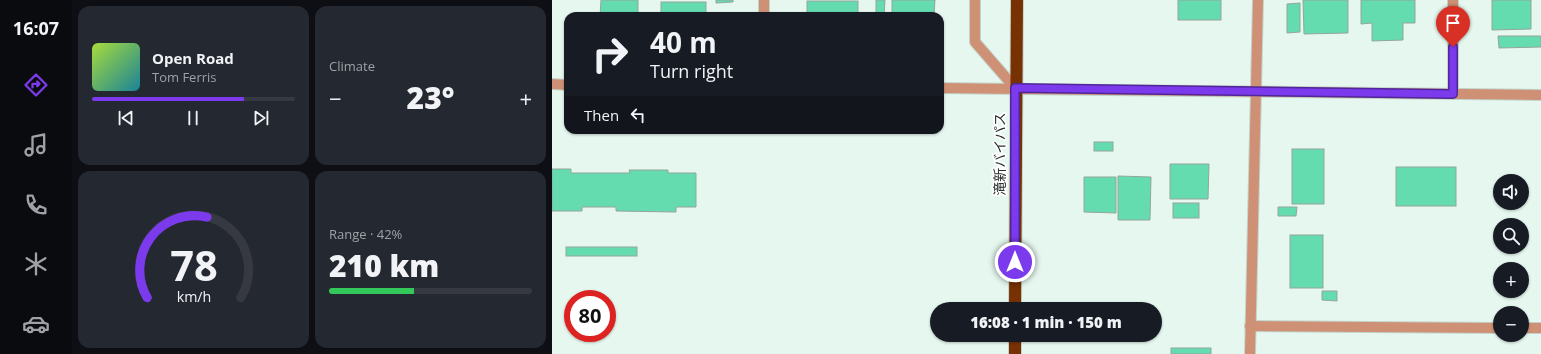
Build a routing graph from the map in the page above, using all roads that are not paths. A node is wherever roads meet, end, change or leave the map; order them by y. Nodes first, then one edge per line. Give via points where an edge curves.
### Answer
1 (764, 0) edge
2 (975, 0) edge
3 (1017, 0) edge
4 (1258, 0) edge
5 (1453, 0) edge
6 (764, 12) edge
7 (552, 84) edge
8 (564, 85) edge
9 (944, 88) edge
10 (1015, 88) junction
11 (1257, 91) junction
12 (1453, 94) junction
13 (1541, 95) edge
14 (1015, 302) edge
15 (1250, 326) junction
16 (1493, 328) edge
17 (1529, 328) edge
18 (1541, 328) edge
19 (1015, 342) edge
20 (1015, 354) edge
21 (1250, 354) edge

1 - 6 street
2 - 10 street via 974,42
3 - 10 highway, 滝新バイパス
4 - 11 street
5 - 12 street
7 - 8 street
9 - 10 street
10 - 11 street
10 - 14 highway, 滝新バイパス
11 - 12 street
11 - 15 street
12 - 13 street
15 - 16 street
15 - 21 street
17 - 18 street
19 - 20 highway

